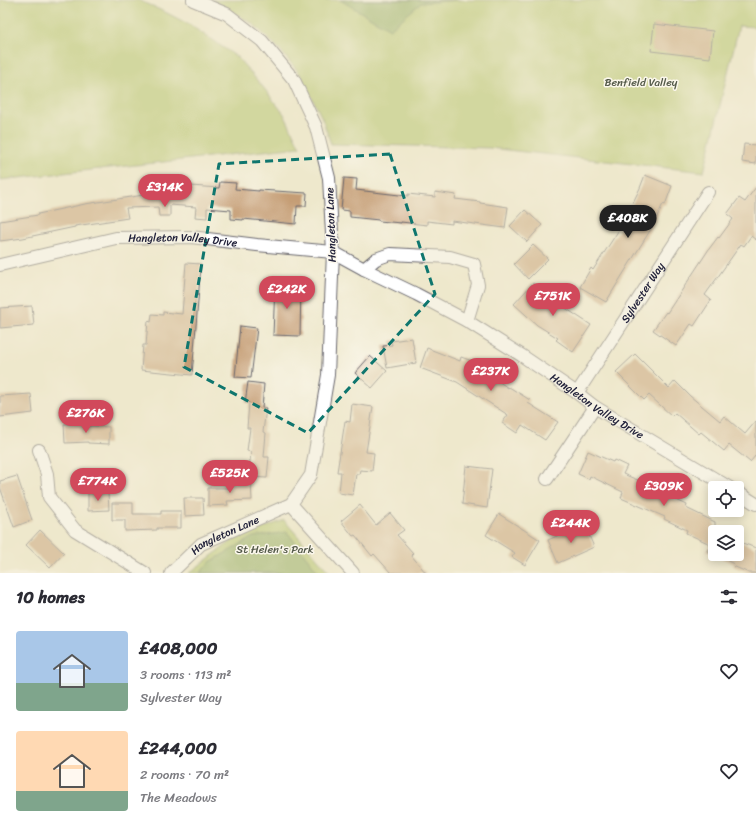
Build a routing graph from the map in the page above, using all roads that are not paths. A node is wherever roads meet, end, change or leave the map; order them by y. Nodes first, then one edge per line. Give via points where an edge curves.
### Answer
1 (193, 0) edge
2 (708, 192) dead end
3 (333, 252) junction
4 (0, 265) edge
5 (364, 269) junction
6 (467, 321) junction
7 (577, 393) junction
8 (595, 407) junction
9 (40, 450) dead end
10 (546, 479) dead end
11 (718, 481) edge
12 (744, 496) edge
13 (291, 504) junction
14 (756, 504) edge
15 (145, 573) edge
16 (171, 573) edge
17 (353, 573) edge

1 - 3 street, Hangleton Lane via 228,14 262,41 294,80 316,127 328,178
2 - 7 street, Sylvester Way
3 - 4 street, Hangleton Valley Drive via 191,237 116,238
3 - 5 street, Hangleton Valley Drive
3 - 13 street, Hangleton Lane via 328,375 311,475
5 - 6 street, Hangleton Valley Drive
5 - 6 street via 376,259 390,254 450,257 474,264 478,285
6 - 7 street, Hangleton Valley Drive
7 - 8 street, Hangleton Valley Drive
8 - 10 street
8 - 11 street, Hangleton Valley Drive
9 - 15 street via 50,497 75,530
12 - 14 street
13 - 16 street, Hangleton Lane via 201,544
13 - 17 street

